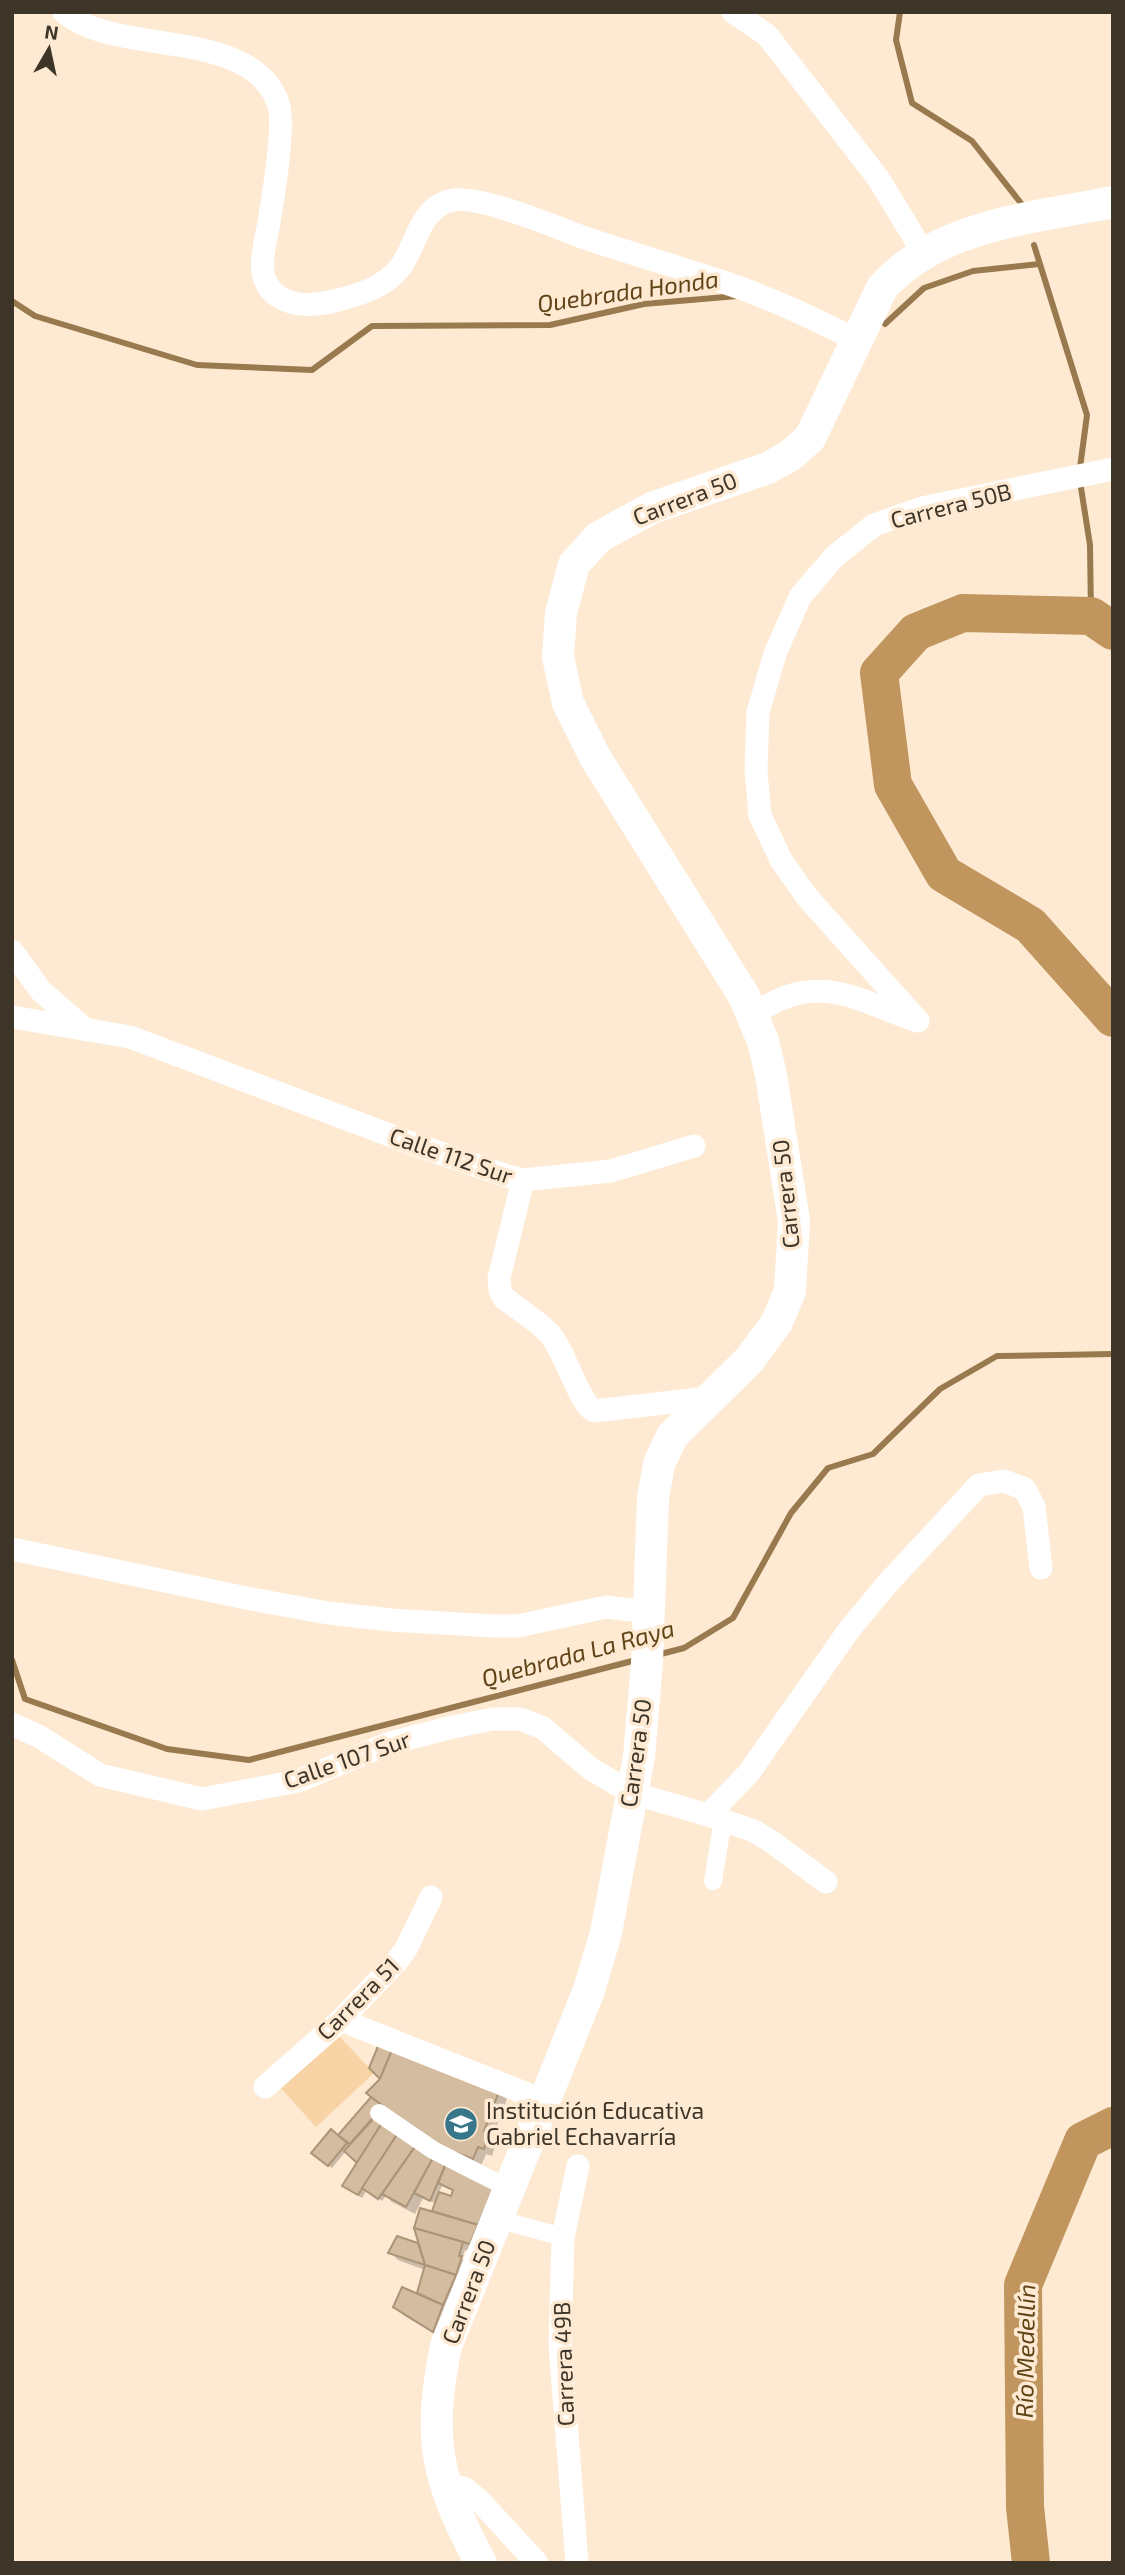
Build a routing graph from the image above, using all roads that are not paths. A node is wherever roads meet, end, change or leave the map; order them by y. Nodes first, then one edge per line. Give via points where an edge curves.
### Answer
1 (64, 12) edge
2 (733, 12) edge
3 (1113, 202) edge
4 (923, 252) junction
5 (857, 340) junction
6 (1113, 469) edge
7 (12, 951) edge
8 (752, 1014) junction
9 (12, 1017) edge
10 (86, 1030) junction
11 (694, 1146) dead end
12 (523, 1180) junction
13 (708, 1398) junction
14 (12, 1549) edge
15 (1041, 1568) dead end
16 (649, 1612) junction
17 (12, 1724) edge
18 (632, 1793) junction
19 (715, 1817) junction
20 (713, 1881) dead end
21 (826, 1882) dead end
22 (431, 1897) dead end
23 (341, 2020) junction
24 (265, 2087) dead end
25 (545, 2101) junction
26 (379, 2113) dead end
27 (578, 2166) dead end
28 (510, 2189) junction
29 (497, 2219) junction
30 (563, 2237) junction
31 (445, 2485) junction
32 (481, 2563) edge
33 (537, 2563) edge
34 (577, 2563) edge

1 - 5 street via 103,31 231,59 269,86 279,104 280,123 264,276 281,299 319,304 371,290 401,265 437,206 469,200 727,283
2 - 4 street via 767,36 878,178
3 - 4 main road, Carrera 50 via 1000,225
4 - 5 main road, Carrera 50 via 882,288
5 - 8 main road, Carrera 50 via 810,438 791,456 652,508 599,537 574,564 561,613 558,657 568,702 595,757
6 - 8 street, Carrera 50B via 922,508 874,525 834,557 800,597 775,654 758,712 760,815 807,897 918,1021 821,989 785,997
7 - 10 street via 41,991
8 - 13 main road, Carrera 50 via 771,1075 794,1222 790,1291 777,1321 750,1359
9 - 10 street, Calle 112 Sur
10 - 12 street, Calle 112 Sur via 130,1037 408,1142
11 - 12 street via 611,1171
12 - 13 street, Calle 112 Sur via 500,1290 548,1332 586,1405 594,1411
13 - 16 main road, Carrera 50 via 671,1436 659,1464 653,1498
14 - 16 street via 251,1599 391,1620 519,1626 606,1607
15 - 19 street via 1034,1507 1025,1489 1004,1481 979,1485 849,1630
16 - 18 main road, Carrera 50 via 639,1757
17 - 18 street, Calle 107 Sur via 100,1775 202,1799 298,1781 390,1743 453,1727 520,1719 543,1728 591,1769
18 - 19 street, Calle 107 Sur
18 - 25 main road, Carrera 50 via 606,1933
19 - 20 street
19 - 21 street, Calle 107 Sur via 754,1831
22 - 23 street, Carrera 51 via 406,1949
23 - 24 street, Carrera 51
23 - 25 street
25 - 28 main road, Carrera 50
26 - 28 street via 432,2150
27 - 30 street, Carrera 49B
28 - 29 main road, Carrera 50
29 - 30 street
29 - 31 main road, Carrera 50 via 446,2346 437,2389 435,2430
30 - 34 street, Carrera 49B via 560,2345
31 - 32 main road, Carrera 50
31 - 33 street via 464,2488 479,2500

